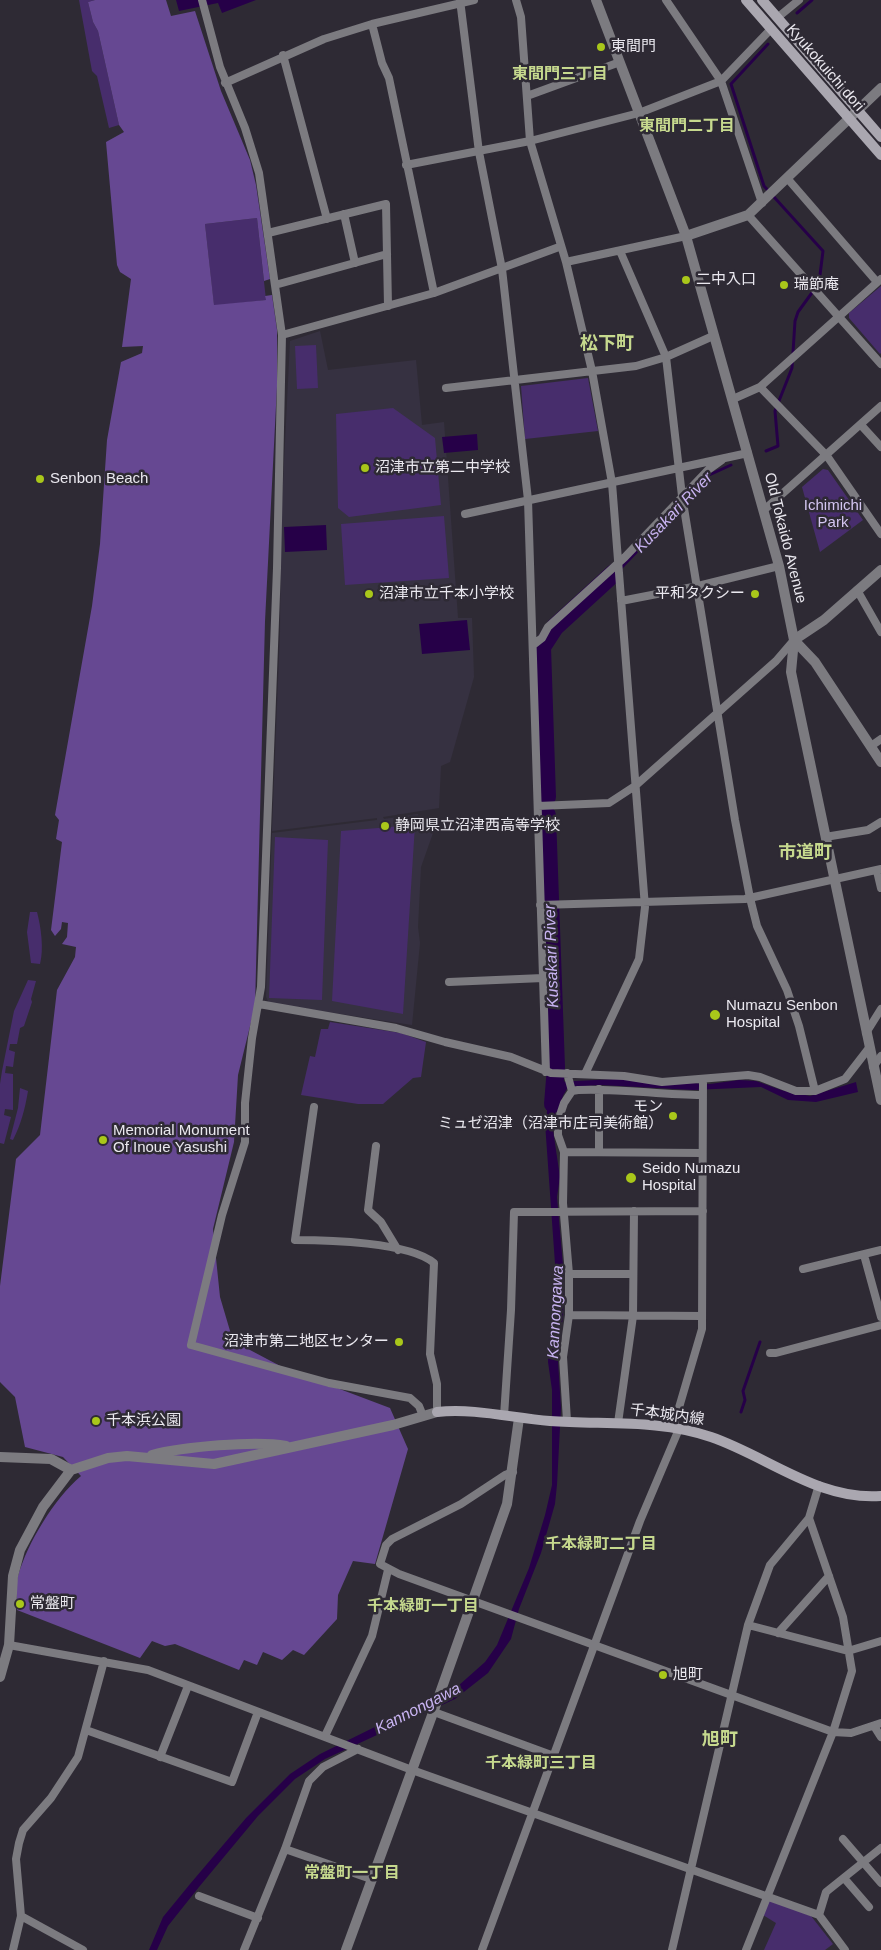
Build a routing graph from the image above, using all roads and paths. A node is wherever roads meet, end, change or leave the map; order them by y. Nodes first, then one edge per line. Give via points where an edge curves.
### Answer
1 (202, 0) edge
2 (474, 0) edge
3 (516, 0) edge
4 (596, 0) edge
5 (666, 0) edge
6 (746, 0) edge
7 (762, 0) edge
8 (799, 0) edge
9 (461, 2) edge
10 (777, 18) junction
11 (372, 24) junction
12 (771, 29) junction
13 (283, 56) junction
14 (620, 62) junction
15 (721, 81) junction
16 (226, 83) junction
17 (881, 88) edge
18 (527, 96) junction
19 (858, 110) junction
20 (639, 113) junction
21 (849, 118) junction
22 (881, 137) edge
23 (530, 141) junction
24 (479, 152) junction
25 (881, 155) edge
26 (406, 165) junction
27 (787, 178) junction
28 (762, 203) junction
29 (344, 214) junction
30 (748, 215) junction
31 (327, 219) junction
32 (268, 233) junction
33 (686, 236) junction
34 (559, 246) junction
35 (620, 252) junction
36 (387, 254) junction
37 (566, 262) junction
38 (355, 263) junction
39 (502, 269) junction
40 (879, 281) edge
41 (275, 285) junction
42 (434, 294) junction
43 (388, 306) junction
44 (839, 317) junction
45 (282, 335) junction
46 (713, 336) junction
47 (666, 357) junction
48 (881, 364) edge
49 (592, 371) junction
50 (515, 380) junction
51 (760, 387) junction
52 (446, 388) dead end
53 (733, 399) junction
54 (881, 406) edge
55 (861, 425) junction
56 (881, 447) edge
57 (748, 454) junction
58 (827, 456) junction
59 (724, 459) junction
60 (679, 469) junction
61 (612, 483) junction
62 (682, 496) junction
63 (528, 500) junction
64 (764, 510) junction
65 (465, 514) dead end
66 (881, 534) edge
67 (618, 563) junction
68 (779, 566) junction
69 (881, 570) edge
70 (698, 586) junction
71 (857, 590) junction
72 (621, 601) junction
73 (881, 632) edge
74 (794, 640) junction
75 (533, 645) junction
76 (718, 712) junction
77 (881, 739) edge
78 (871, 746) junction
79 (881, 762) edge
80 (635, 786) junction
81 (538, 806) junction
82 (881, 822) edge
83 (825, 837) junction
84 (879, 870) edge
85 (834, 879) junction
86 (881, 888) edge
87 (750, 898) junction
88 (644, 902) junction
89 (540, 905) junction
90 (543, 978) junction
91 (449, 982) dead end
92 (259, 1004) junction
93 (881, 1009) edge
94 (866, 1033) junction
95 (869, 1048) junction
96 (881, 1056) edge
97 (873, 1067) junction
98 (546, 1072) junction
99 (567, 1073) junction
100 (585, 1074) junction
101 (703, 1079) junction
102 (599, 1089) junction
103 (572, 1091) junction
104 (815, 1091) junction
105 (702, 1095) junction
106 (881, 1100) edge
107 (314, 1107) dead end
108 (376, 1146) dead end
109 (564, 1152) junction
110 (599, 1152) junction
111 (702, 1153) junction
112 (564, 1210) junction
113 (634, 1211) junction
114 (702, 1211) junction
115 (398, 1250) junction
116 (881, 1250) edge
117 (864, 1255) junction
118 (803, 1269) dead end
119 (568, 1274) junction
120 (632, 1274) junction
121 (569, 1315) junction
122 (632, 1316) junction
123 (702, 1316) junction
124 (881, 1317) edge
125 (881, 1325) edge
126 (770, 1352) dead end
127 (437, 1412) junction
128 (422, 1416) junction
129 (504, 1416) junction
130 (519, 1418) junction
131 (565, 1421) junction
132 (618, 1423) junction
133 (676, 1429) junction
134 (290, 1446) junction
135 (0, 1456) edge
136 (144, 1457) junction
137 (71, 1470) junction
138 (513, 1472) junction
139 (819, 1486) junction
140 (881, 1496) edge
141 (809, 1518) junction
142 (388, 1570) junction
143 (829, 1576) junction
144 (474, 1601) junction
145 (748, 1625) junction
146 (778, 1633) junction
147 (881, 1641) edge
148 (9, 1644) junction
149 (594, 1645) junction
150 (848, 1650) junction
151 (104, 1661) junction
152 (0, 1677) edge
153 (188, 1686) junction
154 (732, 1695) junction
155 (434, 1711) junction
156 (258, 1712) junction
157 (877, 1725) edge
158 (86, 1730) junction
159 (833, 1732) junction
160 (325, 1736) junction
161 (881, 1737) edge
162 (356, 1748) junction
163 (554, 1756) junction
164 (160, 1757) junction
165 (412, 1770) junction
166 (533, 1813) junction
167 (843, 1840) dead end
168 (285, 1849) junction
169 (880, 1851) edge
170 (863, 1863) junction
171 (692, 1870) junction
172 (371, 1878) junction
173 (844, 1878) junction
174 (881, 1883) edge
175 (199, 1896) dead end
176 (767, 1897) junction
177 (869, 1907) dead end
178 (819, 1915) junction
179 (21, 1916) junction
180 (258, 1918) junction
181 (13, 1950) edge
182 (83, 1950) edge
183 (244, 1950) edge
184 (347, 1950) edge
185 (482, 1950) edge
186 (672, 1950) edge
187 (746, 1950) edge
188 (845, 1950) edge

1 - 16 street
2 - 9 street
3 - 18 street via 521,18
4 - 14 street, Old Tokaido Avenue
5 - 15 street
6 - 12 main road, Kyukokuichi dori
7 - 10 main road, Kyukokuichi dori
8 - 10 street
9 - 11 street
9 - 24 street
10 - 19 main road, Kyukokuichi dori
11 - 13 street
11 - 26 street via 382,64 390,78
12 - 15 street
12 - 21 main road, Kyukokuichi dori
13 - 16 street
13 - 31 street
14 - 18 street
14 - 20 street, Old Tokaido Avenue
15 - 20 street
15 - 28 street
16 - 32 street via 259,173
17 - 19 street
18 - 23 street
19 - 21 street
19 - 22 main road, Kyukokuichi dori
20 - 23 street
20 - 33 street, Old Tokaido Avenue
21 - 25 main road, Kyukokuichi dori
21 - 27 street
23 - 24 street
23 - 34 street
24 - 26 street
24 - 39 street
26 - 42 street
27 - 28 street
27 - 40 street
28 - 30 street
29 - 31 street
29 - 36 street via 386,204
29 - 38 street
30 - 33 street
30 - 44 street
31 - 32 street
32 - 41 street
33 - 35 street
33 - 46 street, Old Tokaido Avenue
34 - 37 street
34 - 39 street
35 - 37 street
35 - 47 street
36 - 38 street
36 - 43 street
37 - 49 street
38 - 41 street
39 - 42 street
39 - 50 street
40 - 44 street
41 - 45 street
42 - 43 street
43 - 45 street
44 - 48 street
44 - 51 street
45 - 92 street via 276,597
46 - 47 street
46 - 53 street, Old Tokaido Avenue
47 - 49 street via 636,366
47 - 60 street
49 - 50 street
49 - 61 street
50 - 52 street
50 - 63 street
51 - 53 street
51 - 58 street
53 - 57 street, Old Tokaido Avenue
54 - 55 street
55 - 56 street
55 - 58 street
57 - 59 street
57 - 64 street, Old Tokaido Avenue
58 - 64 street
58 - 66 street
59 - 60 street
59 - 62 street
60 - 61 street
60 - 62 street
61 - 63 street
61 - 67 street
62 - 67 street
62 - 70 street
63 - 65 street
63 - 75 street
64 - 68 street, Old Tokaido Avenue
67 - 72 street
67 - 75 street via 548,627
68 - 70 street
68 - 74 street, Old Tokaido Avenue
69 - 71 street
70 - 72 street
70 - 76 street
71 - 73 street
71 - 74 street via 824,620
72 - 80 street
74 - 76 street via 776,661
74 - 78 street via 815,662
74 - 83 street, Old Tokaido Avenue via 791,672
75 - 81 street
76 - 80 street
76 - 87 street
77 - 78 street
78 - 79 street
80 - 81 street via 609,803
80 - 88 street
81 - 89 street
82 - 83 street via 868,830
83 - 85 street, Old Tokaido Avenue
84 - 85 street
84 - 86 street
85 - 87 street
85 - 94 street, Old Tokaido Avenue
87 - 88 street
87 - 104 street via 756,926 799,1026
88 - 89 street
88 - 100 street via 639,959
89 - 90 street
90 - 91 street
90 - 98 street
92 - 98 street via 396,1028 511,1057
92 - 128 street via 252,1038 245,1142 222,1215 191,1345 329,1383 410,1398 419,1406
93 - 94 street
94 - 95 street, Old Tokaido Avenue
95 - 97 street, Old Tokaido Avenue
95 - 104 street via 845,1079
96 - 97 street
97 - 106 street, Old Tokaido Avenue
98 - 99 street
99 - 100 street
99 - 103 street
100 - 101 street via 662,1082
101 - 104 street via 748,1075 796,1092
101 - 105 street
102 - 103 street
102 - 105 street via 657,1095
102 - 110 street
103 - 109 street via 558,1121 558,1135
105 - 111 street
107 - 115 street via 295,1240 336,1240
108 - 115 street via 368,1210 381,1222
109 - 110 street
109 - 112 street
110 - 111 street
111 - 114 street
112 - 113 street
112 - 119 street
112 - 129 street via 514,1212
113 - 114 street
113 - 120 street
114 - 123 street
115 - 127 street via 428,1258 434,1263 430,1354 437,1384
116 - 117 street
117 - 118 street
117 - 124 street
119 - 120 street
119 - 121 street
120 - 122 street
121 - 122 street
121 - 131 street via 563,1356
122 - 123 street
122 - 132 street
123 - 133 street via 698,1346 685,1382
125 - 126 street
127 - 128 street
127 - 129 main road, 千本城内線 via 465,1410
128 - 134 street via 393,1426
129 - 130 main road, 千本城内線
130 - 131 main road, 千本城内線
130 - 138 street
131 - 132 main road, 千本城内線
132 - 133 main road, 千本城内線
133 - 139 main road, 千本城内線 via 726,1442
133 - 149 street
134 - 136 street via 261,1443 187,1449
134 - 136 street via 214,1464
135 - 137 street via 51,1459
136 - 137 street via 108,1458
137 - 148 street via 43,1507 20,1550 13,1576
138 - 142 street via 461,1504 392,1539 379,1561
138 - 144 street via 507,1504
139 - 140 main road, 千本城内線 via 864,1497
139 - 141 street
141 - 143 street
141 - 145 street via 770,1565
142 - 144 street
142 - 160 street via 372,1636
143 - 146 street
143 - 150 street via 843,1616
144 - 149 street
144 - 155 street
145 - 146 street
145 - 154 street
146 - 150 street
147 - 150 street
148 - 151 street
148 - 152 street
149 - 154 street
149 - 163 street
150 - 159 street via 852,1671
151 - 153 street via 140,1668
151 - 158 street
153 - 156 street
153 - 164 street
154 - 159 street
154 - 171 street
155 - 163 street
155 - 165 street
156 - 160 street
156 - 164 street via 232,1782
157 - 159 street via 851,1732
157 - 161 street
158 - 164 street
158 - 179 street via 78,1757 66,1777 23,1830 16,1860
159 - 176 street
160 - 162 street
162 - 165 street
162 - 168 street via 312,1776
163 - 166 street
165 - 166 street
165 - 172 street
166 - 171 street
166 - 185 street
167 - 170 street
168 - 172 street
168 - 180 street
169 - 170 street
170 - 173 street
170 - 174 street
171 - 176 street
171 - 186 street
172 - 184 street
173 - 177 street
173 - 178 street via 826,1892
175 - 180 street
176 - 178 street
176 - 187 street
178 - 188 street
179 - 181 street
179 - 182 street
180 - 183 street

